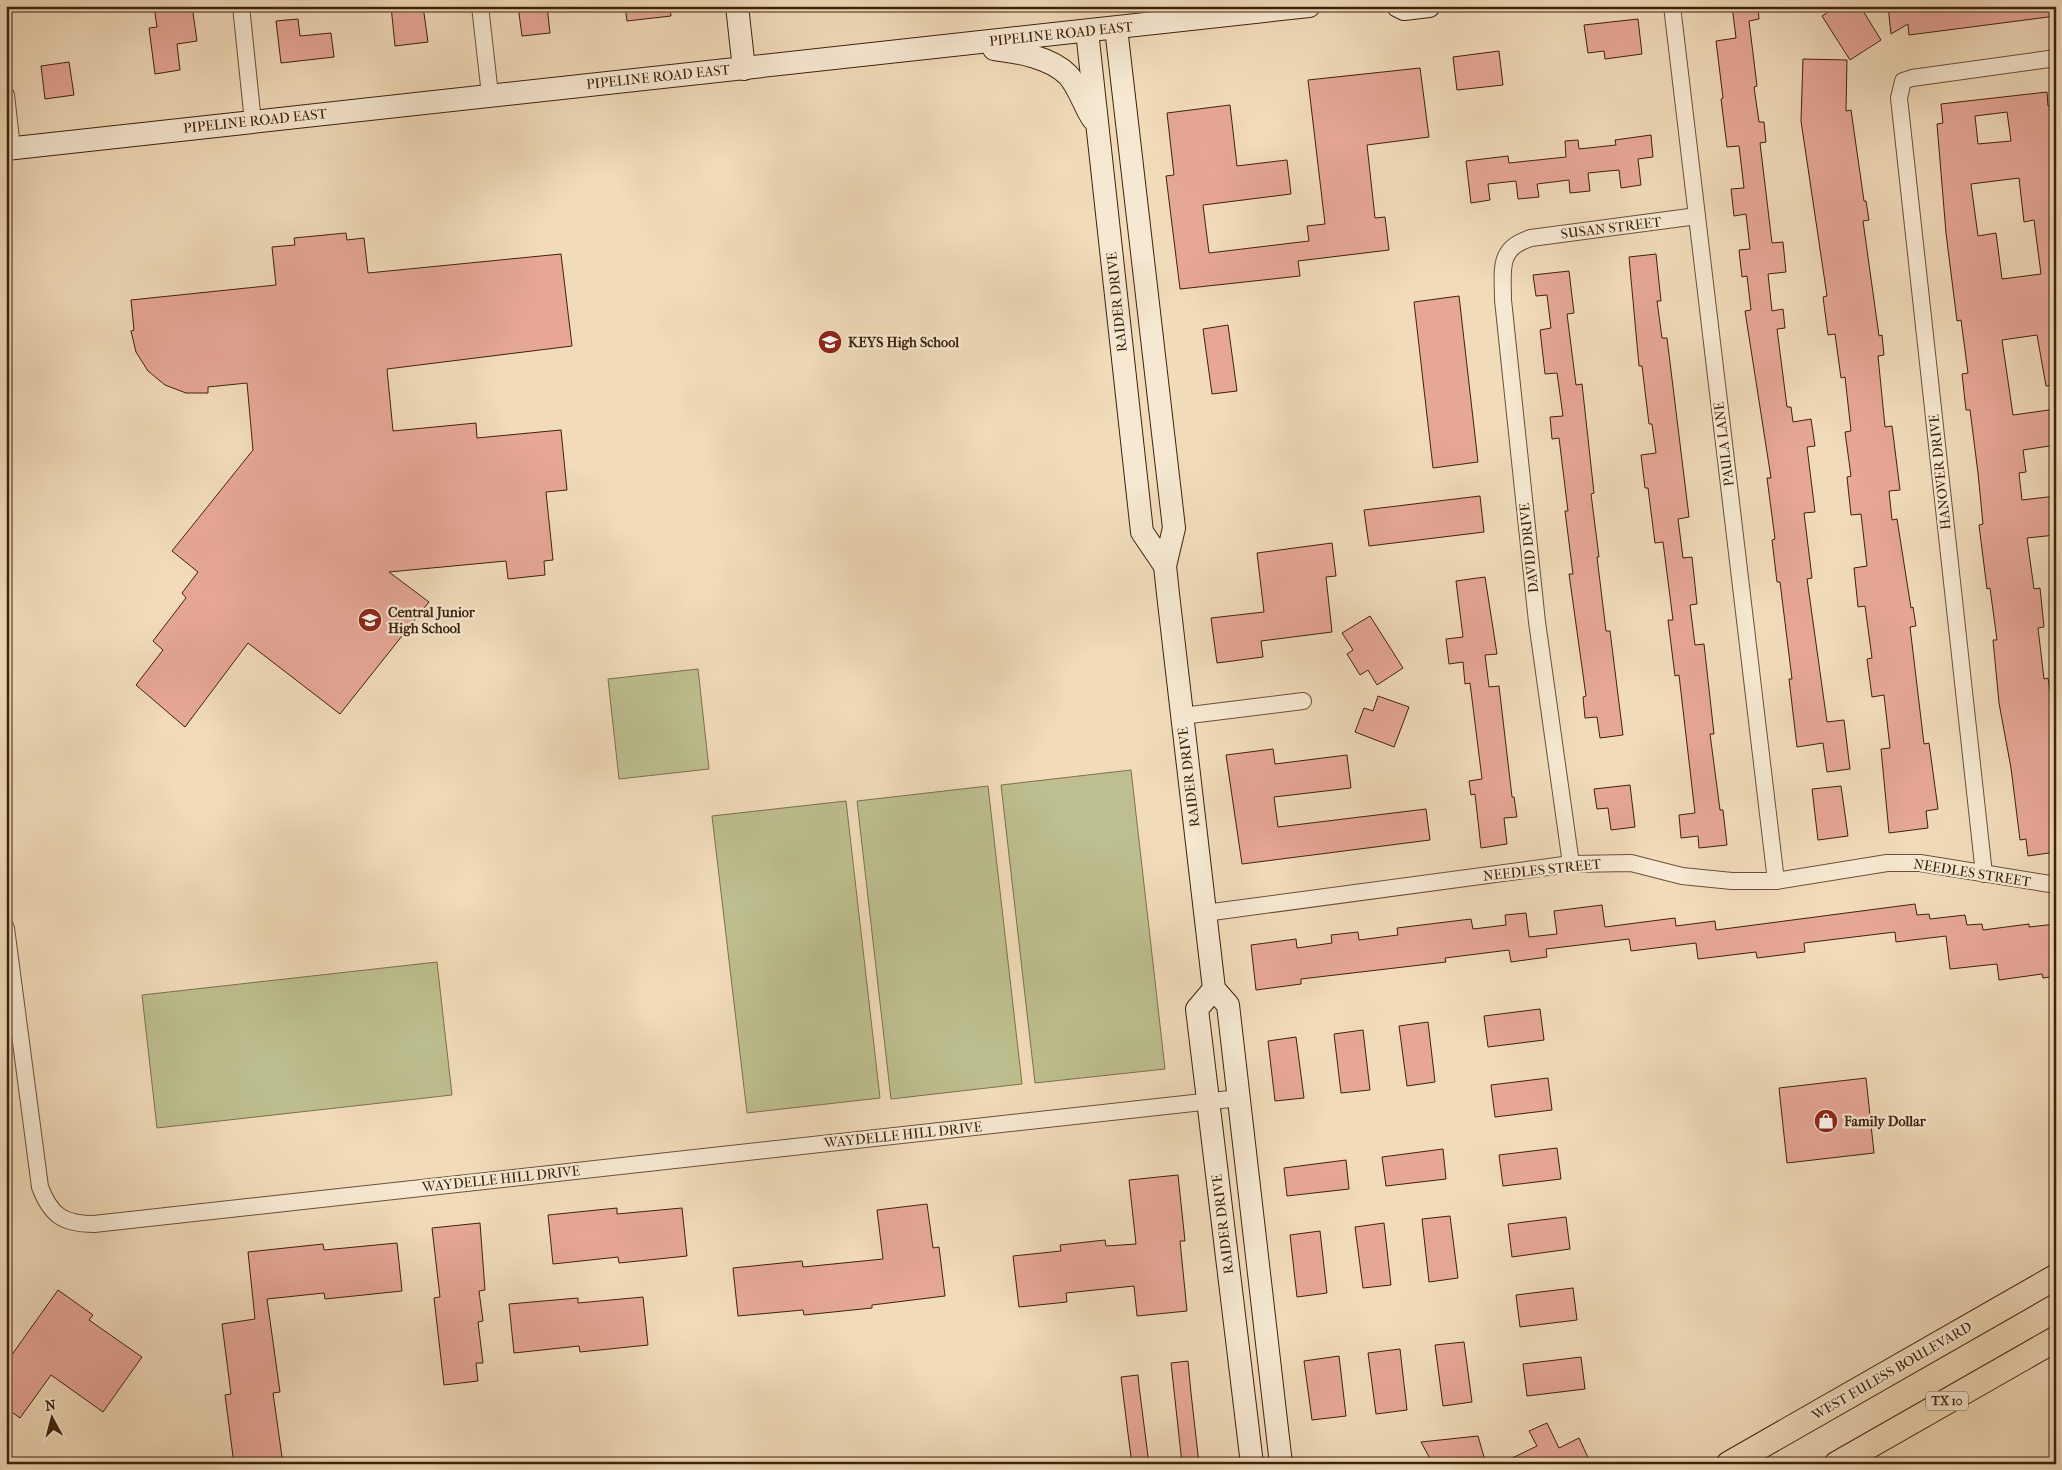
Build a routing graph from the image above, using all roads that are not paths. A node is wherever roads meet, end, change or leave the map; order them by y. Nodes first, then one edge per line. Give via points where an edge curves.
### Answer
1 (241, 6) edge
2 (480, 6) edge
3 (737, 6) edge
4 (1310, 6) edge
5 (1398, 6) edge
6 (1429, 6) edge
7 (1672, 6) edge
8 (1116, 28) junction
9 (1087, 31) junction
10 (964, 45) junction
11 (2056, 58) edge
12 (744, 69) junction
13 (6, 95) edge
14 (490, 95) junction
15 (253, 122) junction
16 (1099, 129) junction
17 (9, 149) edge
18 (1697, 216) junction
19 (1139, 224) junction
20 (1110, 228) junction
21 (1524, 240) joint
22 (1164, 566) junction
23 (1303, 701) dead end
24 (1182, 716) junction
25 (1571, 864) junction
26 (1984, 874) junction
27 (1776, 881) junction
28 (2056, 885) edge
29 (1205, 912) junction
30 (6, 928) edge
31 (1214, 989) junction
32 (1239, 1098) junction
33 (1209, 1102) junction
34 (2056, 1277) edge
35 (2056, 1339) edge
36 (1756, 1456) edge
37 (1252, 1464) edge
38 (1281, 1464) edge
39 (1729, 1464) edge
40 (1837, 1464) edge

1 - 15 street
2 - 14 street
3 - 12 main road
4 - 8 main road, PIPELINE ROAD EAST
5 - 6 main road via 1404,9
7 - 18 street, PAULA LANE
8 - 9 main road, PIPELINE ROAD EAST
8 - 19 main road, RAIDER DRIVE
9 - 10 main road, PIPELINE ROAD EAST
9 - 16 main road, RAIDER DRIVE
10 - 12 main road, PIPELINE ROAD EAST
10 - 16 main road via 1017,52 1052,64 1068,75
11 - 26 street, HANOVER DRIVE via 1912,78 1903,81 1899,98
12 - 14 main road, PIPELINE ROAD EAST
13 - 17 street
14 - 15 main road, PIPELINE ROAD EAST
15 - 17 main road, PIPELINE ROAD EAST
16 - 20 main road, RAIDER DRIVE
18 - 21 street, SUSAN STREET
18 - 27 street, PAULA LANE
19 - 20 main road
19 - 22 main road, RAIDER DRIVE via 1174,528
20 - 22 main road, RAIDER DRIVE via 1142,532
21 - 25 street, DAVID DRIVE via 1509,249 1502,261 1503,300 1537,622
22 - 24 main road, RAIDER DRIVE
23 - 24 street
24 - 29 main road, RAIDER DRIVE
25 - 27 street, NEEDLES STREET via 1631,863 1682,876
25 - 29 street, NEEDLES STREET
26 - 27 street, NEEDLES STREET via 1920,863 1887,863
26 - 28 street, NEEDLES STREET
29 - 31 main road, RAIDER DRIVE
30 - 33 street, WAYDELLE HILL DRIVE via 40,1187 46,1203 61,1219 74,1224
31 - 32 main road, RAIDER DRIVE via 1228,1005
31 - 33 main road, RAIDER DRIVE via 1197,1009
32 - 33 street, WAYDELLE HILL DRIVE
32 - 38 main road, RAIDER DRIVE
33 - 37 main road, RAIDER DRIVE
34 - 36 main road, WEST EULESS BOULEVARD
35 - 40 main road, TX 10
36 - 39 main road, WEST EULESS BOULEVARD

